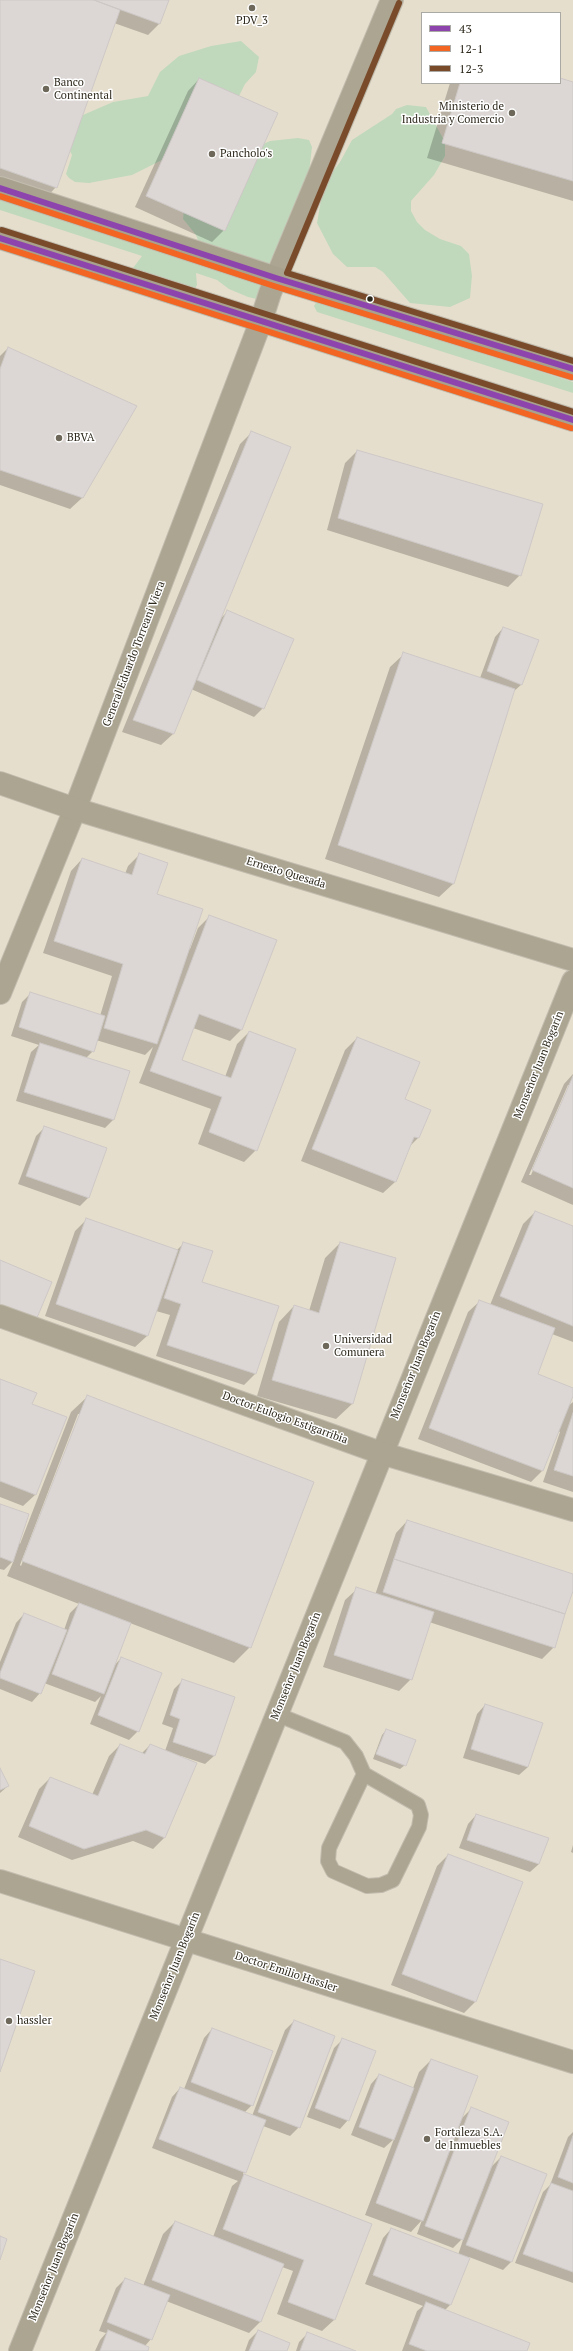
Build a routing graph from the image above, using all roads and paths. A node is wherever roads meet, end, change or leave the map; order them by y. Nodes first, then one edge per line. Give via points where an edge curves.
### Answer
1 (392, 0) edge
2 (0, 188) edge
3 (0, 238) edge
4 (276, 278) junction
5 (262, 317) junction
6 (573, 369) edge
7 (573, 420) edge
8 (0, 783) edge
9 (75, 809) junction
10 (573, 960) edge
11 (573, 981) edge
12 (0, 994) edge
13 (0, 1316) edge
14 (381, 1453) junction
15 (573, 1510) edge
16 (276, 1714) junction
17 (364, 1774) junction
18 (0, 1881) edge
19 (186, 1940) junction
20 (573, 2062) edge
21 (20, 2351) edge

1 - 4 street, General Eduardo Torreani Viera
2 - 4 highway
3 - 5 highway
4 - 5 street, General Eduardo Torreani Viera
4 - 6 highway
5 - 7 highway
5 - 9 street, General Eduardo Torreani Viera
8 - 9 street, Ernesto Quesada
9 - 10 street, Ernesto Quesada
9 - 12 street, General Eduardo Torreani Viera
11 - 14 street, Monseñor Juan Bogarín
13 - 14 street, Doctor Eulogio Estigarribia
14 - 15 street, Doctor Eulogio Estigarribia
14 - 16 street, Monseñor Juan Bogarín
16 - 17 lane via 345,1742 356,1756
16 - 19 street, Monseñor Juan Bogarín
17 - 17 lane via 418,1805 421,1815 419,1828 393,1880 381,1885 367,1886 333,1871 328,1861 329,1848
18 - 19 street, Doctor Emilio Hassler
19 - 20 street, Doctor Emilio Hassler
19 - 21 street, Monseñor Juan Bogarín

